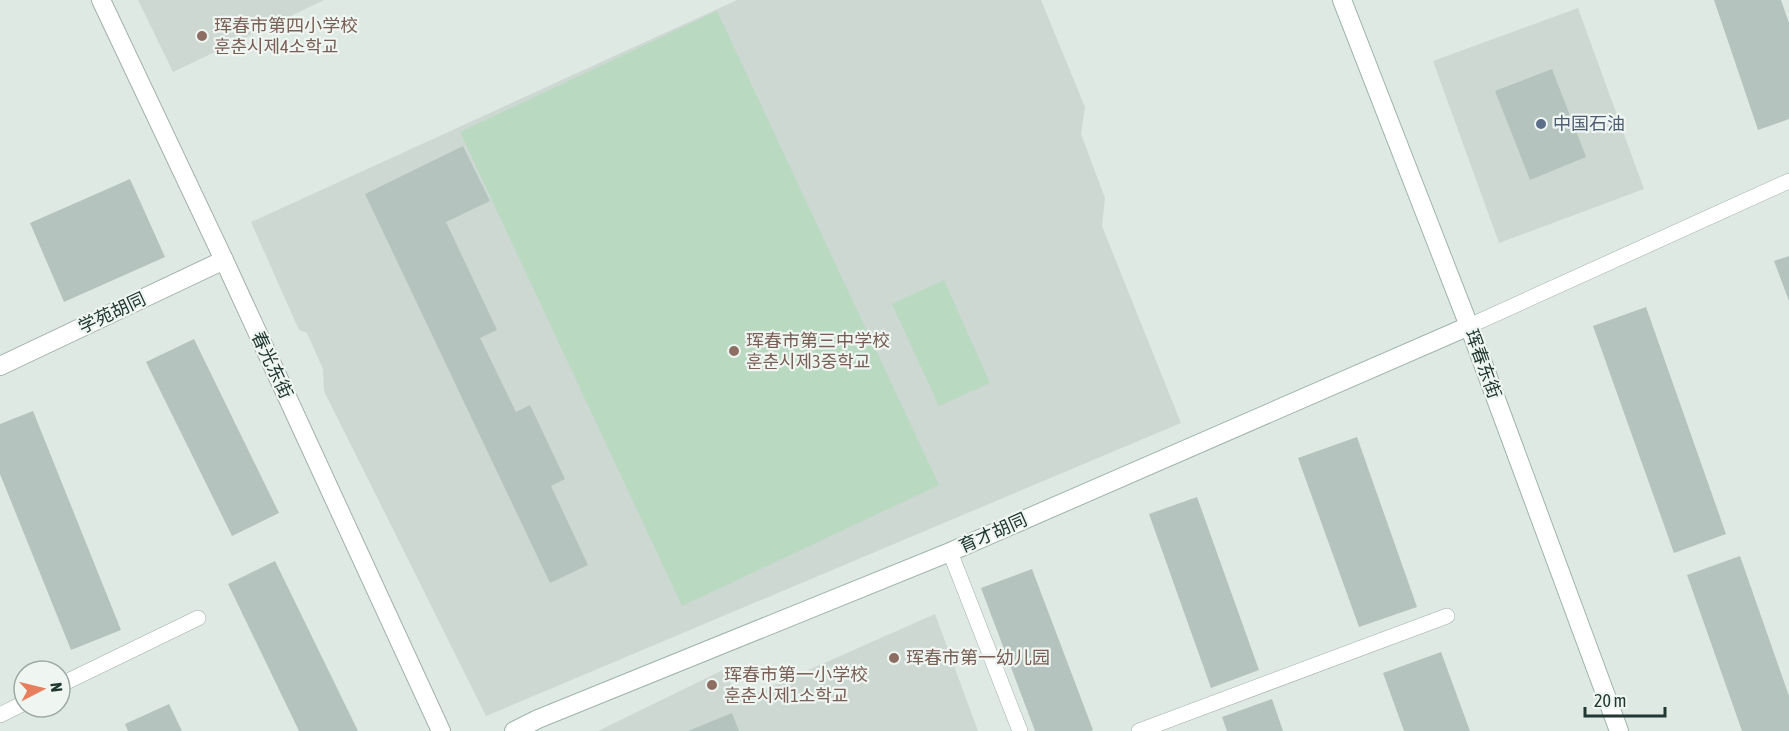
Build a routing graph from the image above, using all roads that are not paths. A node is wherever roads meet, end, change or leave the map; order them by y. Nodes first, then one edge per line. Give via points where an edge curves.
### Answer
1 (101, 0) edge
2 (1342, 0) edge
3 (1789, 181) edge
4 (224, 260) junction
5 (1469, 326) junction
6 (0, 366) edge
7 (950, 552) junction
8 (1447, 616) dead end
9 (198, 618) dead end
10 (72, 680) edge
11 (441, 731) edge
12 (514, 731) edge
13 (1020, 731) edge
14 (1140, 731) edge
15 (1619, 731) edge

1 - 4 street, 春光东街
2 - 5 street, 珲春东街
3 - 5 lane
4 - 6 street, 学苑胡同
4 - 11 street, 春光东街
5 - 7 street, 育才胡同
5 - 15 street, 珲春东街
7 - 12 street, 育才胡同
7 - 13 lane
8 - 14 lane
9 - 10 lane

